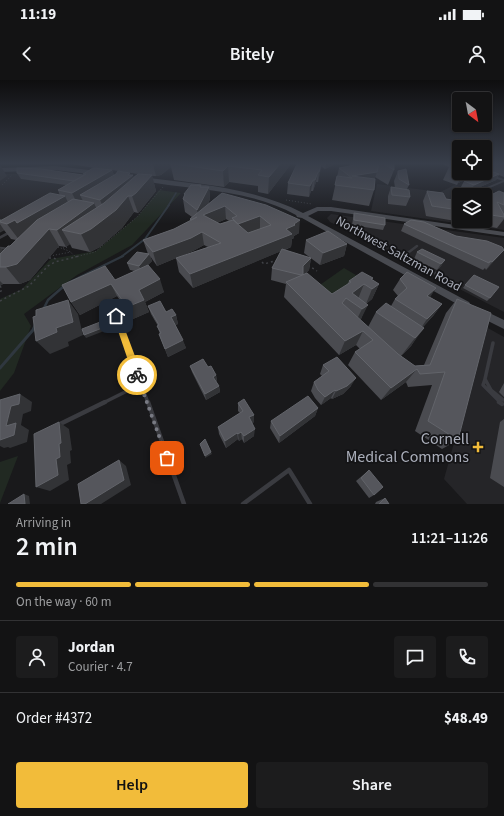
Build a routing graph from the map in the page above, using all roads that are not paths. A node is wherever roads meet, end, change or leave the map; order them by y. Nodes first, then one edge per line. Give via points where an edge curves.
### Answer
1 (150, 184) edge
2 (161, 184) edge
3 (495, 184) edge
4 (486, 188) edge
5 (303, 216) junction
6 (20, 226) edge
7 (504, 234) edge
8 (0, 238) edge
9 (417, 246) dead end
10 (0, 248) edge
11 (12, 250) edge
12 (445, 278) dead end
13 (116, 316) dead end
14 (504, 326) edge
15 (493, 343) dead end
16 (141, 384) junction
17 (502, 402) edge
18 (52, 427) edge
19 (184, 504) edge
20 (243, 504) edge
21 (310, 504) edge

1 - 5 main road, Northwest Saltzman Road via 234,198 287,214
2 - 5 main road, Northwest Saltzman Road via 253,197 293,210
3 - 4 street
5 - 7 main road via 317,209 331,209
5 - 14 main road, Northwest Saltzman Road
6 - 8 street
9 - 12 lane via 405,255 405,258
10 - 11 lane
13 - 16 lane
15 - 17 lane via 483,385
16 - 18 lane
16 - 19 lane
20 - 21 lane via 289,470

